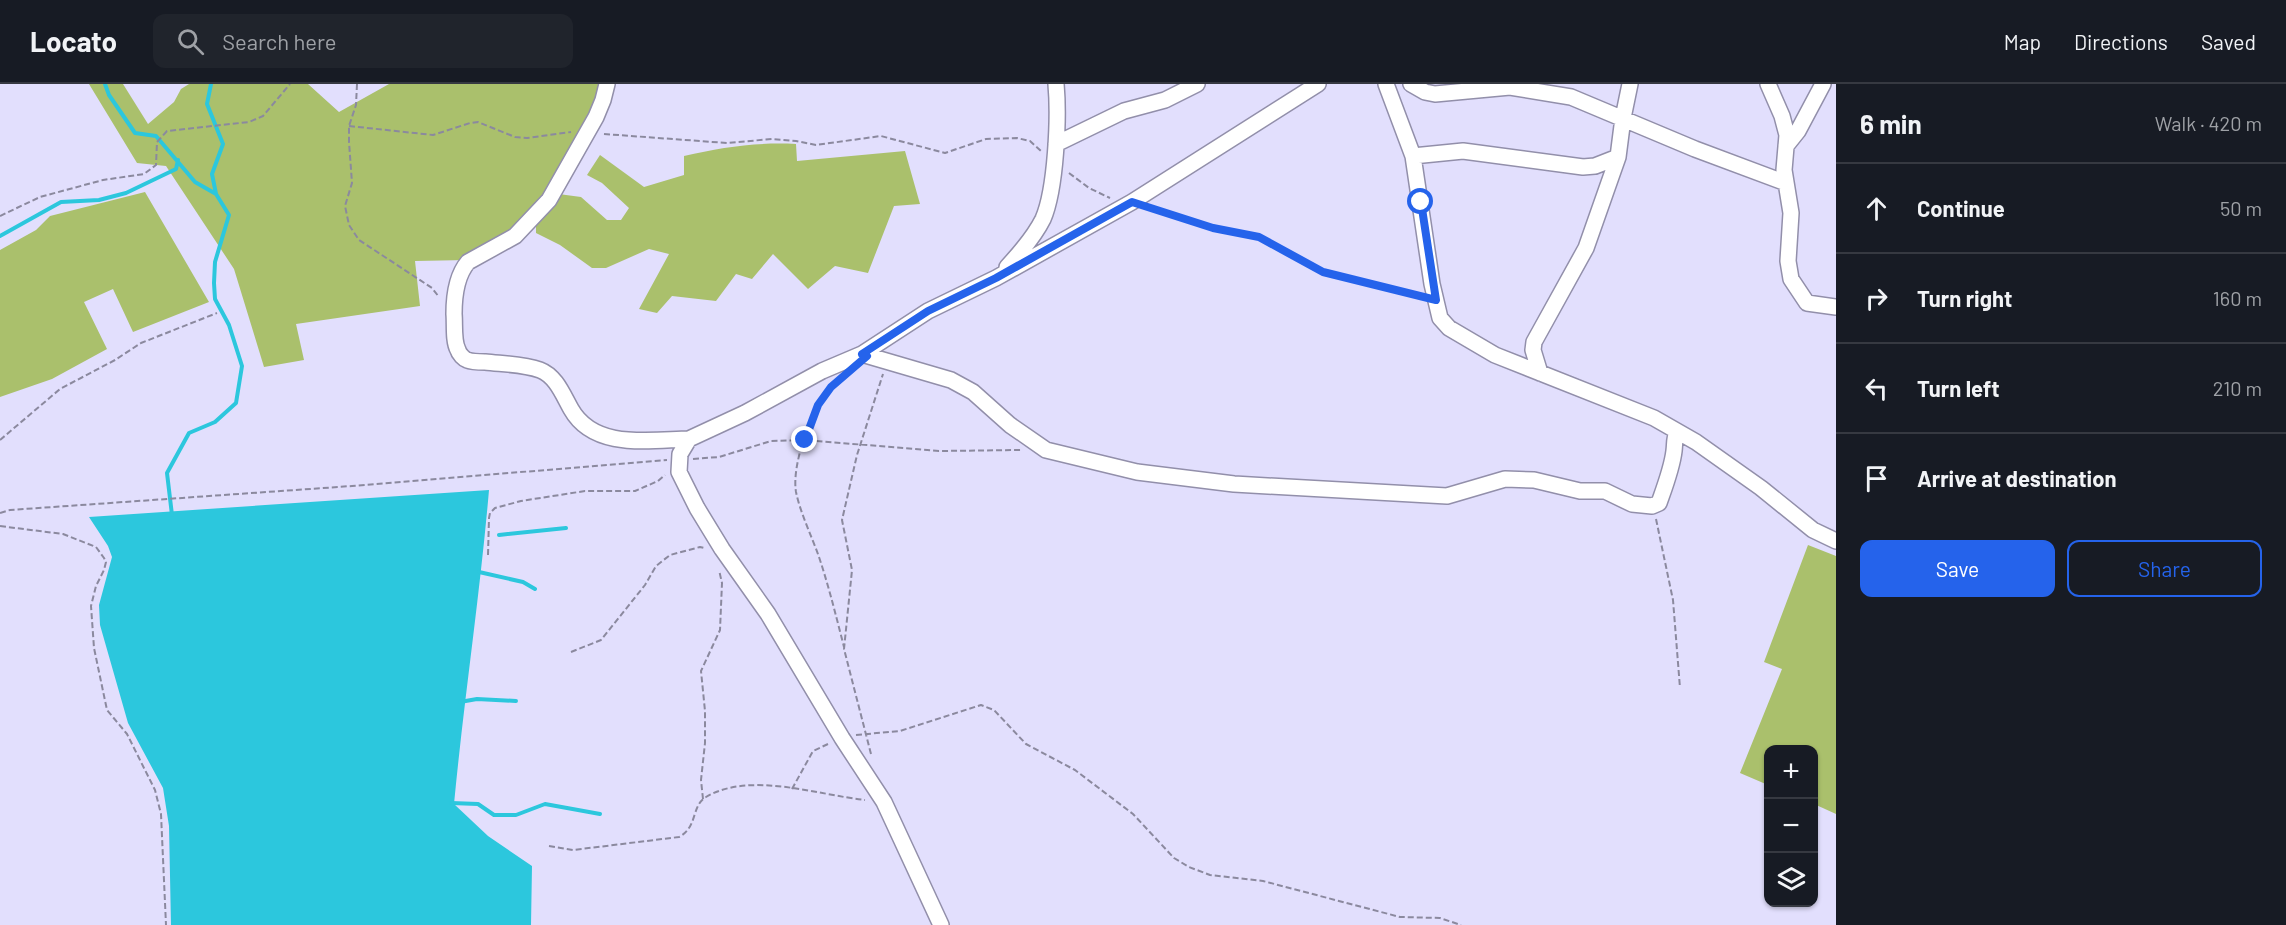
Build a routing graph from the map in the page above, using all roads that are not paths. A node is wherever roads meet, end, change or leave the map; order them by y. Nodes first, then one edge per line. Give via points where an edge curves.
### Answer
1 (607, 84) edge
2 (1056, 84) edge
3 (1197, 84) edge
4 (1318, 84) edge
5 (1386, 84) edge
6 (1411, 84) edge
7 (1630, 84) edge
8 (1768, 84) edge
9 (1824, 84) edge
10 (1623, 118) junction
11 (1056, 144) junction
12 (1786, 146) junction
13 (1413, 156) junction
14 (1618, 157) junction
15 (1786, 183) junction
16 (996, 278) junction
17 (1836, 307) edge
18 (862, 354) junction
19 (1540, 373) junction
20 (1677, 432) junction
21 (689, 439) junction
22 (1836, 541) edge
23 (941, 925) edge

1 - 21 street via 601,108 556,191 525,228 462,269 454,303 457,350 468,361 540,370 564,394 572,411 589,430 608,438
2 - 11 street
3 - 11 street via 1165,100 1124,111
4 - 16 street via 1132,202
5 - 13 street
6 - 10 street via 1435,94 1517,87 1571,98
7 - 10 street
8 - 12 street via 1782,116
9 - 12 street
10 - 14 street
10 - 15 street
11 - 16 street via 1048,206 1042,220 1024,248
12 - 15 street
13 - 14 street via 1463,151 1583,166
13 - 19 street via 1440,318 1449,328 1495,355
14 - 19 street via 1586,248 1534,342
15 - 17 street via 1791,213 1791,279 1808,303
16 - 18 street via 928,311
18 - 20 street via 951,380 973,392 1046,450 1137,472 1234,484 1447,496 1505,479 1534,480 1580,491 1605,491 1632,504 1654,504 1659,502 1669,474
18 - 21 street
19 - 20 street via 1654,418
20 - 22 street via 1761,488 1813,530
21 - 23 street via 674,460 718,550 768,614 884,802

